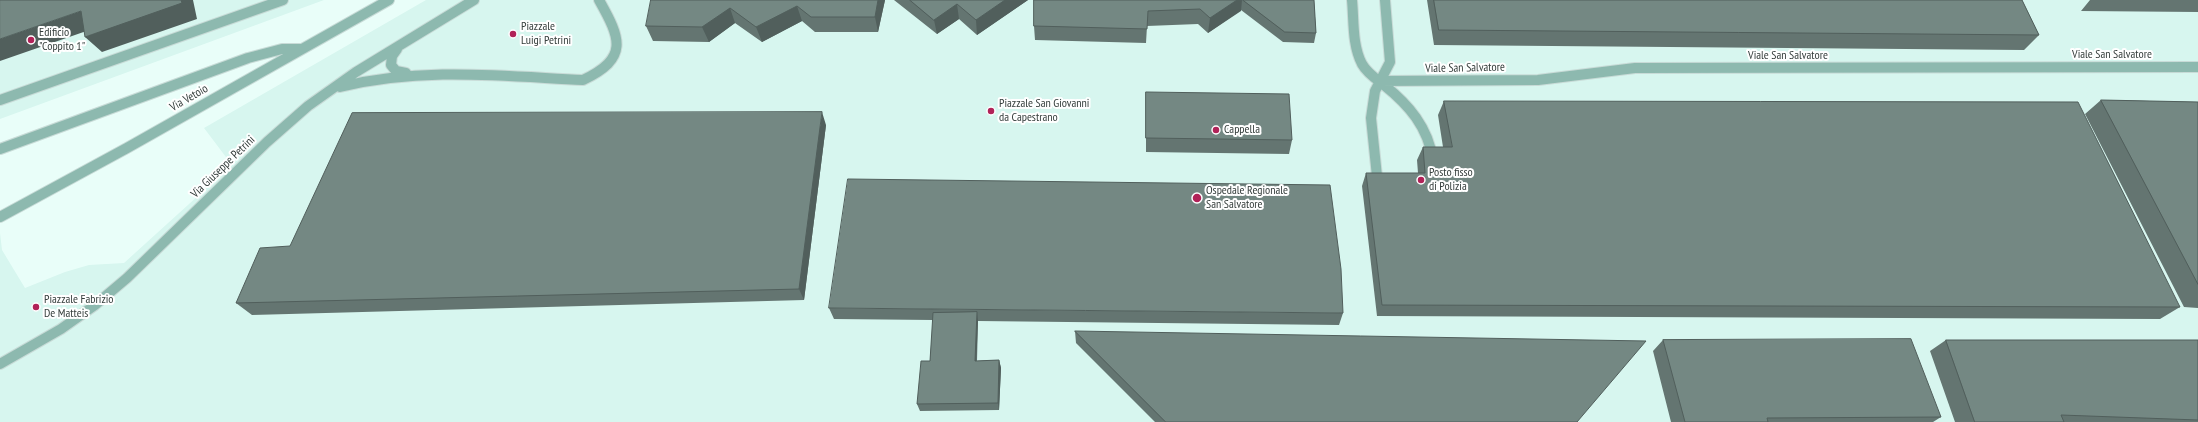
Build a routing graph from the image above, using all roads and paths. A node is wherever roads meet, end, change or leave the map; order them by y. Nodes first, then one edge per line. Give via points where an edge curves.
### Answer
1 (283, 0) edge
2 (389, 0) edge
3 (474, 0) edge
4 (599, 0) edge
5 (1352, 0) edge
6 (1385, 0) edge
7 (402, 44) junction
8 (301, 49) junction
9 (2198, 67) edge
10 (408, 73) junction
11 (1379, 81) junction
12 (331, 90) junction
13 (0, 100) edge
14 (0, 149) edge
15 (1433, 160) edge
16 (1378, 186) edge
17 (0, 217) edge
18 (0, 364) edge

1 - 13 street
2 - 8 street, Via Vetoio
3 - 7 street, Via Giuseppe Petrini
4 - 10 street via 613,25 617,48 607,66 583,80
5 - 11 street via 1362,65
6 - 11 street via 1390,62
7 - 10 street via 392,56 391,65 396,71
7 - 12 street, Via Giuseppe Petrini
8 - 14 street via 282,49 248,58 36,138
8 - 17 street, Via Vetoio
9 - 11 street, Viale San Salvatore via 1635,68 1538,80
10 - 12 street
11 - 15 street via 1406,104 1423,125 1431,142
11 - 16 street via 1372,104
12 - 18 street, Via Giuseppe Petrini via 267,142 128,278 61,329

